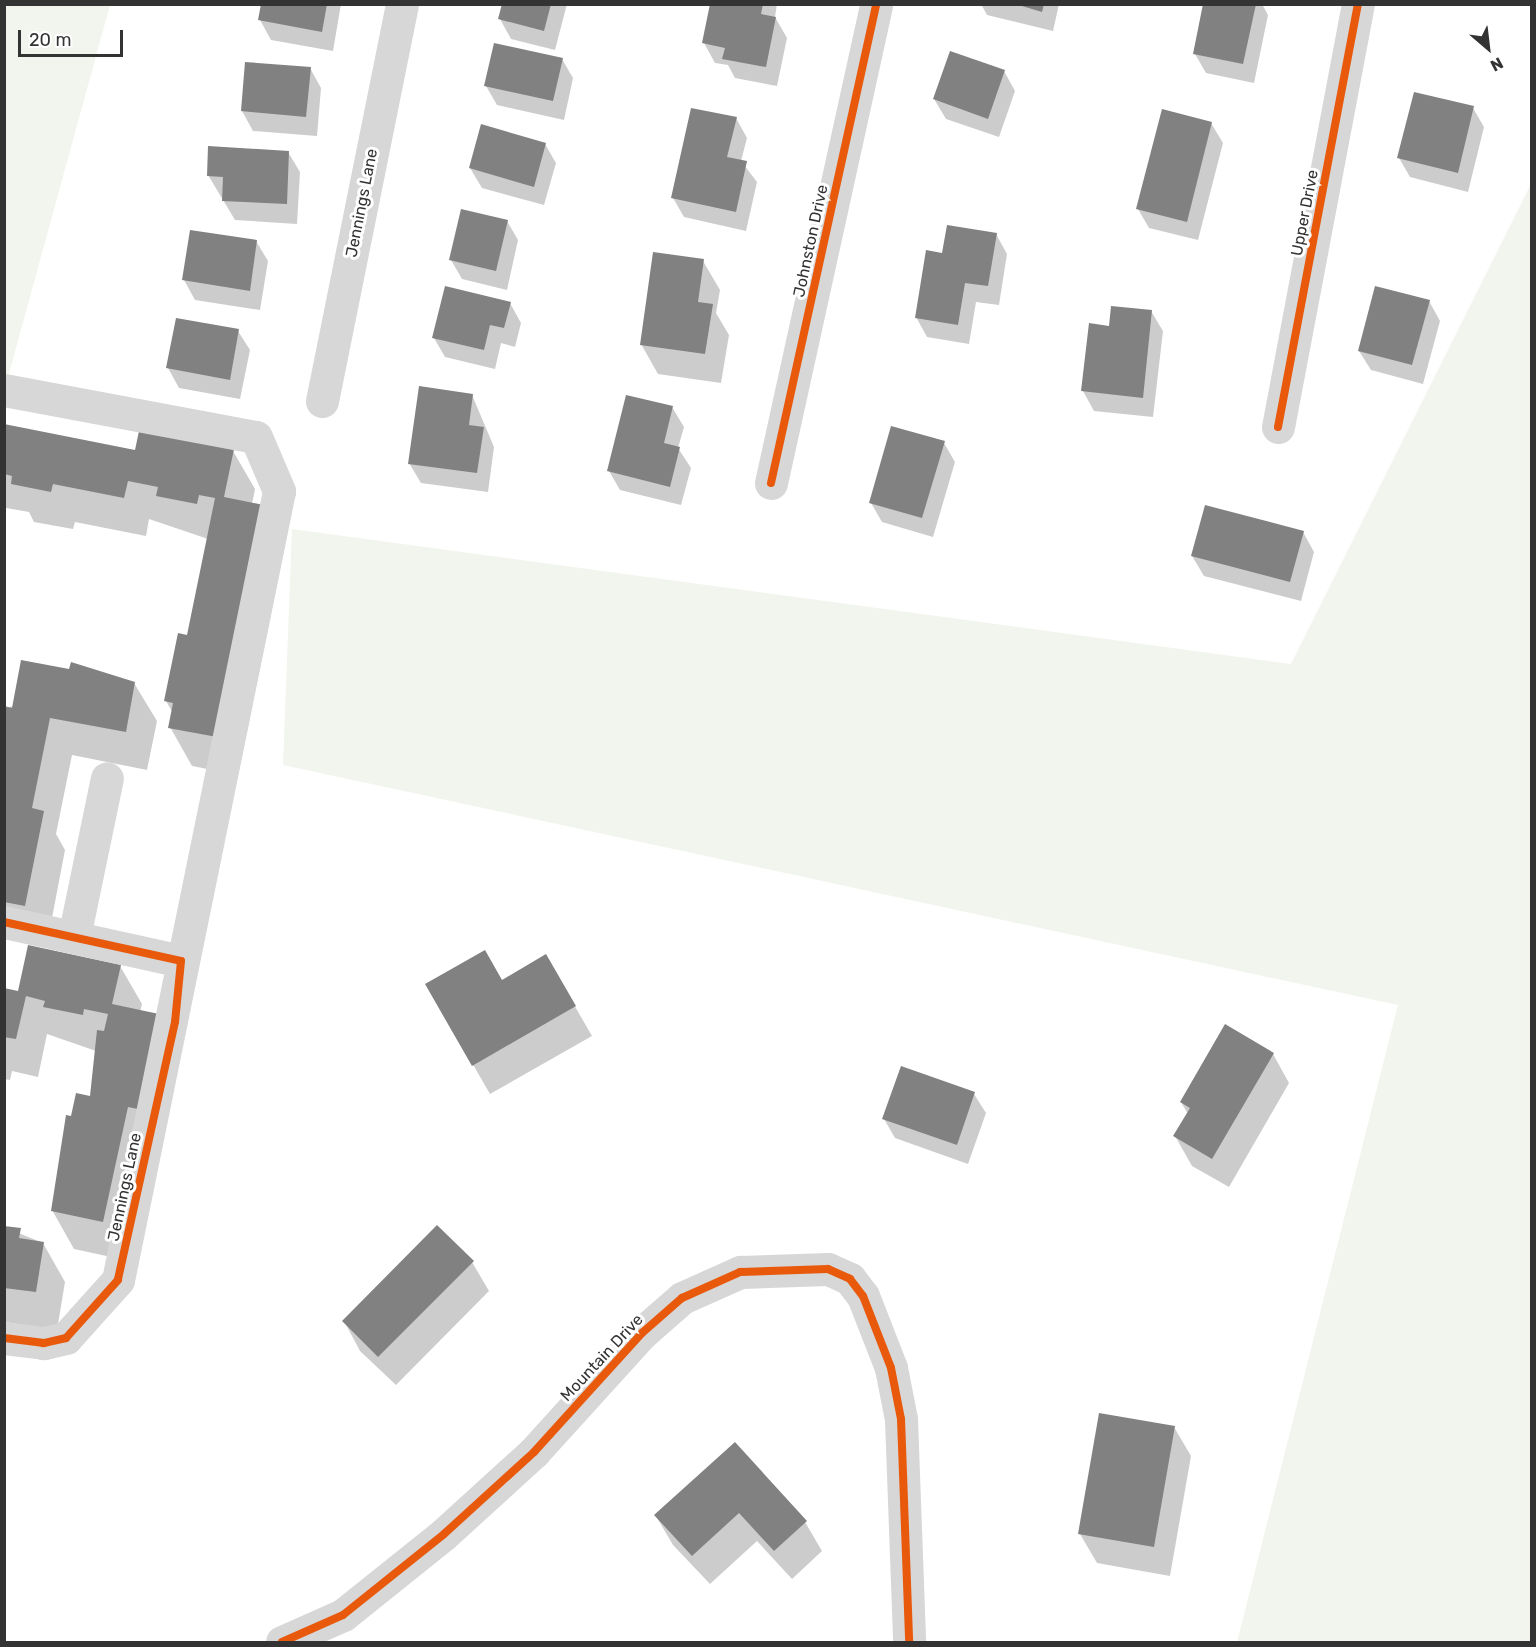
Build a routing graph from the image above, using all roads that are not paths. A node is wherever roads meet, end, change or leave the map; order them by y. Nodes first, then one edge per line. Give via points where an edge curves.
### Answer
1 (402, 4) edge
2 (876, 4) edge
3 (1358, 4) edge
4 (4, 390) edge
5 (322, 401) dead end
6 (1278, 427) dead end
7 (771, 483) dead end
8 (107, 778) dead end
9 (4, 922) edge
10 (74, 937) junction
11 (181, 961) junction
12 (4, 1338) edge
13 (298, 1640) edge
14 (909, 1642) edge

1 - 5 street, Jennings Lane
2 - 7 street, Johnston Drive
3 - 6 street, Upper Drive
4 - 11 street, Jennings Lane via 256,437 279,490
8 - 10 street
9 - 10 street
10 - 11 street
11 - 12 street, Jennings Lane via 175,1022 118,1280 66,1338 44,1343
13 - 14 street, Mountain Drive via 343,1615 444,1534 534,1452 682,1298 740,1272 828,1269 850,1279 863,1296 891,1368 901,1419

